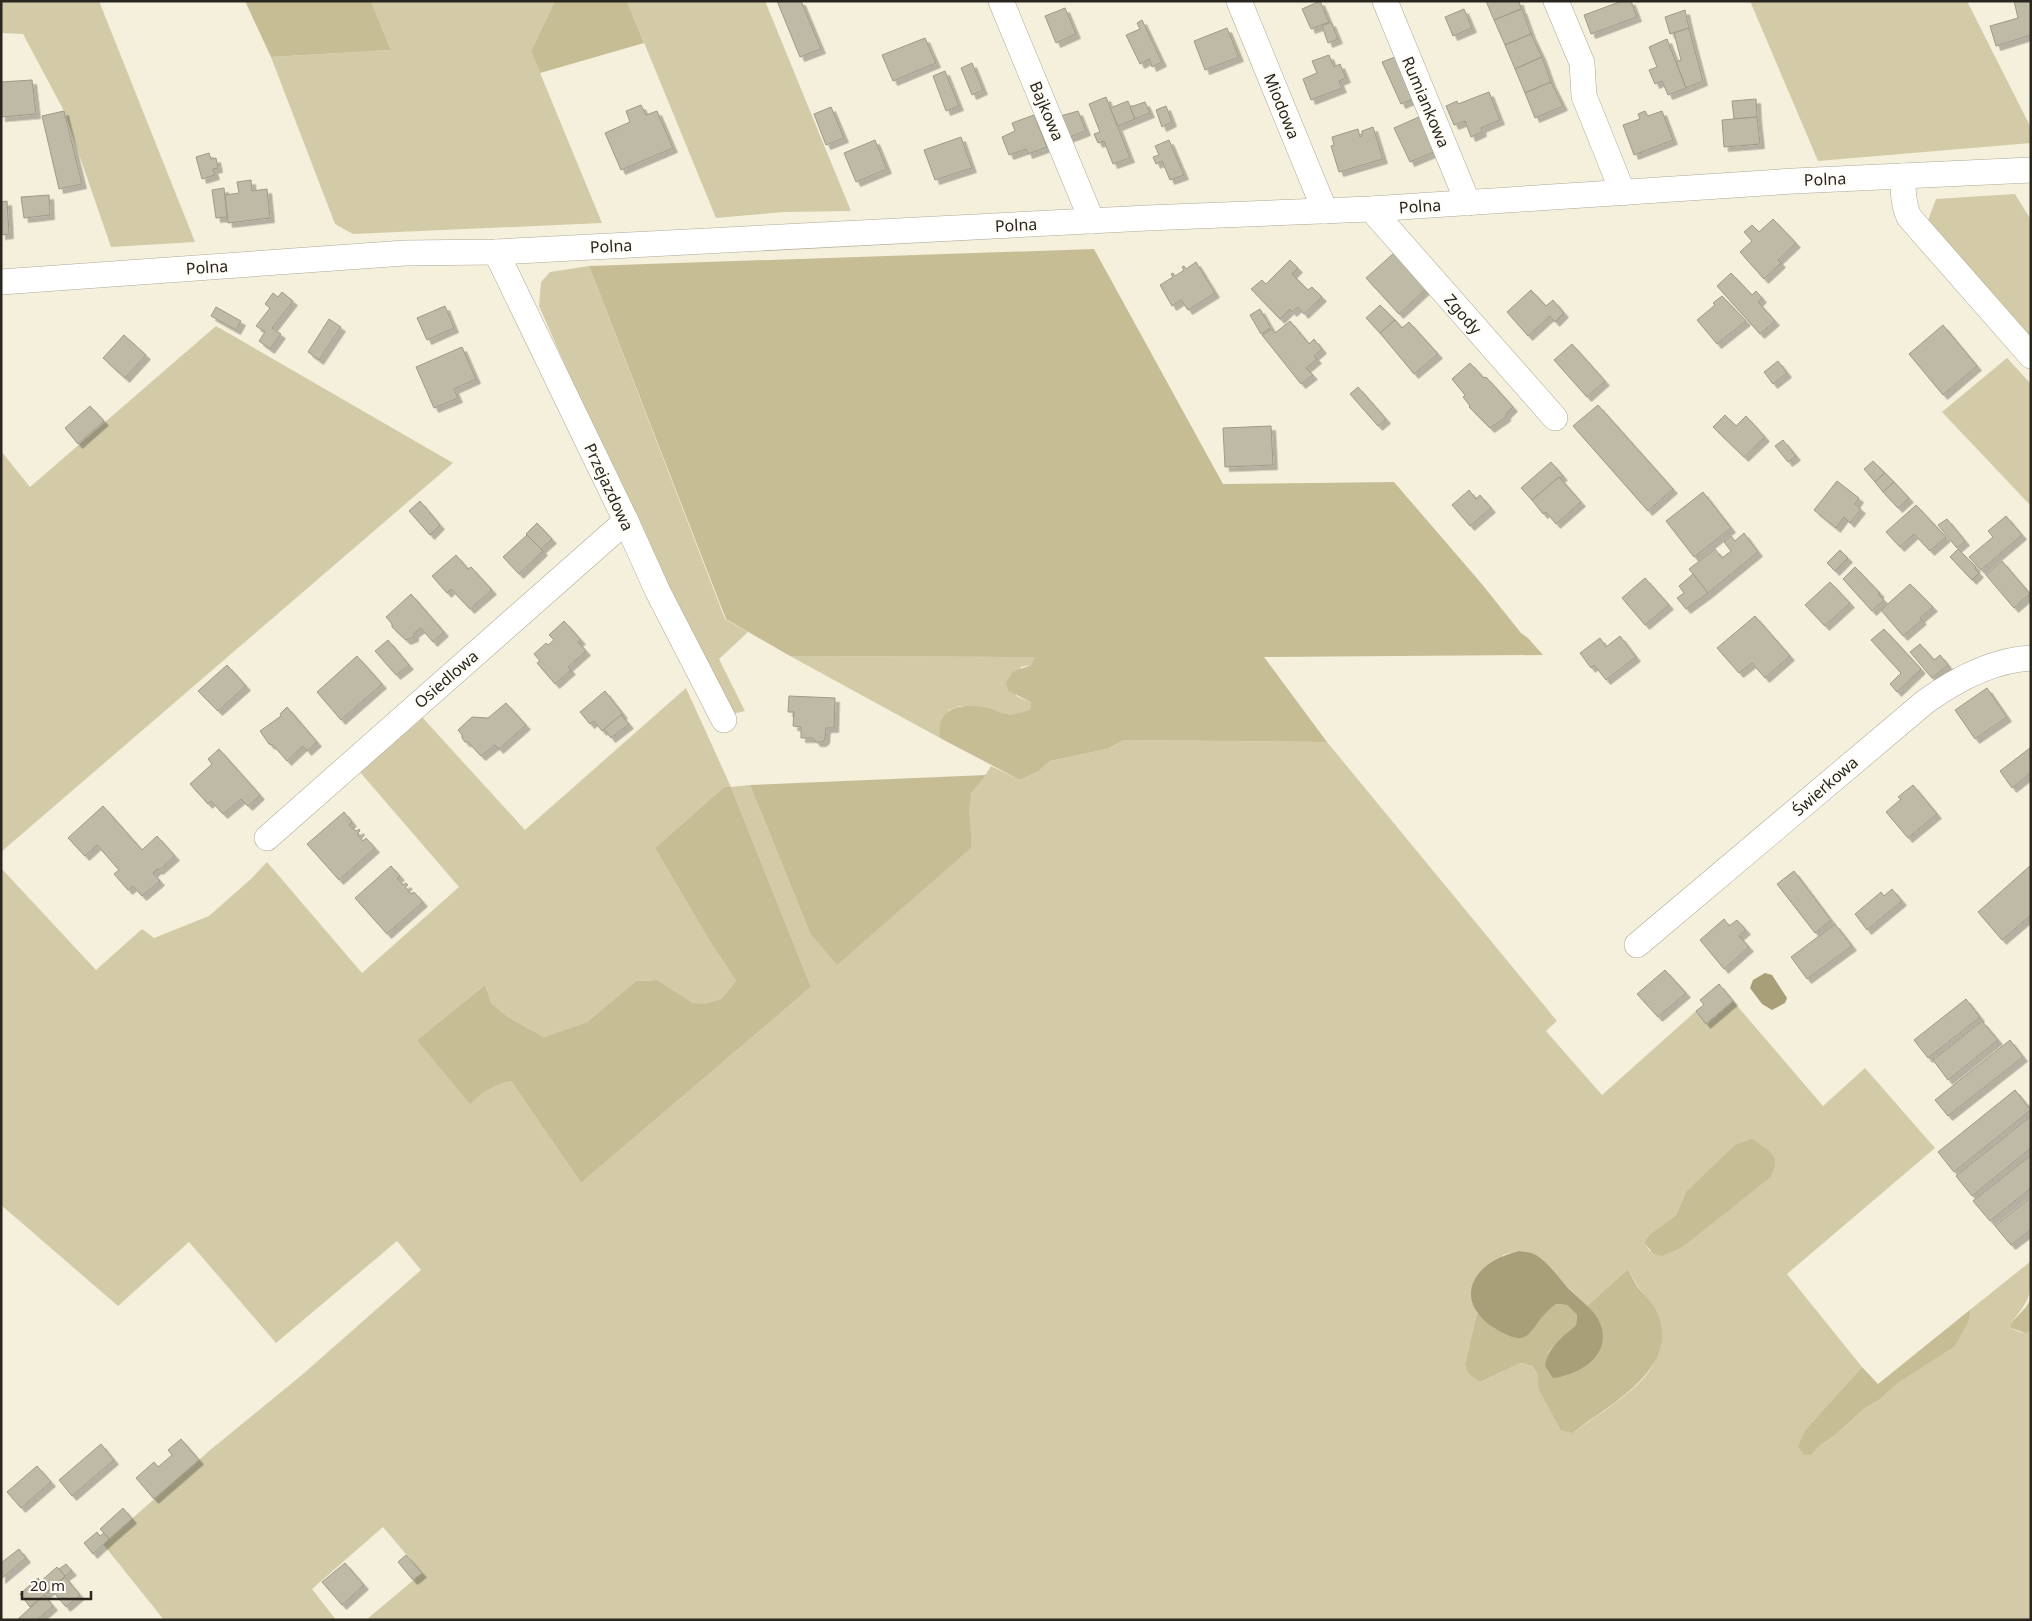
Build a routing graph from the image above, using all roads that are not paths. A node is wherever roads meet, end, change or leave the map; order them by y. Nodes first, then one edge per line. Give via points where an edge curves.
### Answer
1 (1001, 1) edge
2 (1239, 1) edge
3 (1385, 1) edge
4 (1556, 1) edge
5 (2031, 170) edge
6 (1903, 176) junction
7 (1623, 192) junction
8 (1468, 203) junction
9 (1371, 209) junction
10 (1325, 211) junction
11 (1092, 221) junction
12 (496, 252) junction
13 (1, 282) edge
14 (2031, 356) edge
15 (1555, 418) dead end
16 (626, 521) junction
17 (2031, 658) edge
18 (724, 720) dead end
19 (267, 838) dead end
20 (1637, 945) dead end

1 - 11 street, Bajkowa
2 - 10 street, Miodowa
3 - 8 street, Rumiankowa
4 - 7 street via 1582,63 1584,96
5 - 6 street, Polna
6 - 7 street, Polna
6 - 14 street via 1909,217
7 - 8 street, Polna
8 - 9 street, Polna
9 - 10 street, Polna
9 - 15 street, Zgody
10 - 11 street, Polna
11 - 12 street, Polna
12 - 13 street, Polna via 405,253
12 - 16 street, Przejazdowa
16 - 18 street, Przejazdowa via 658,592
16 - 19 street, Osiedlowa
17 - 20 street, Świerkowa via 1994,666 1924,702

